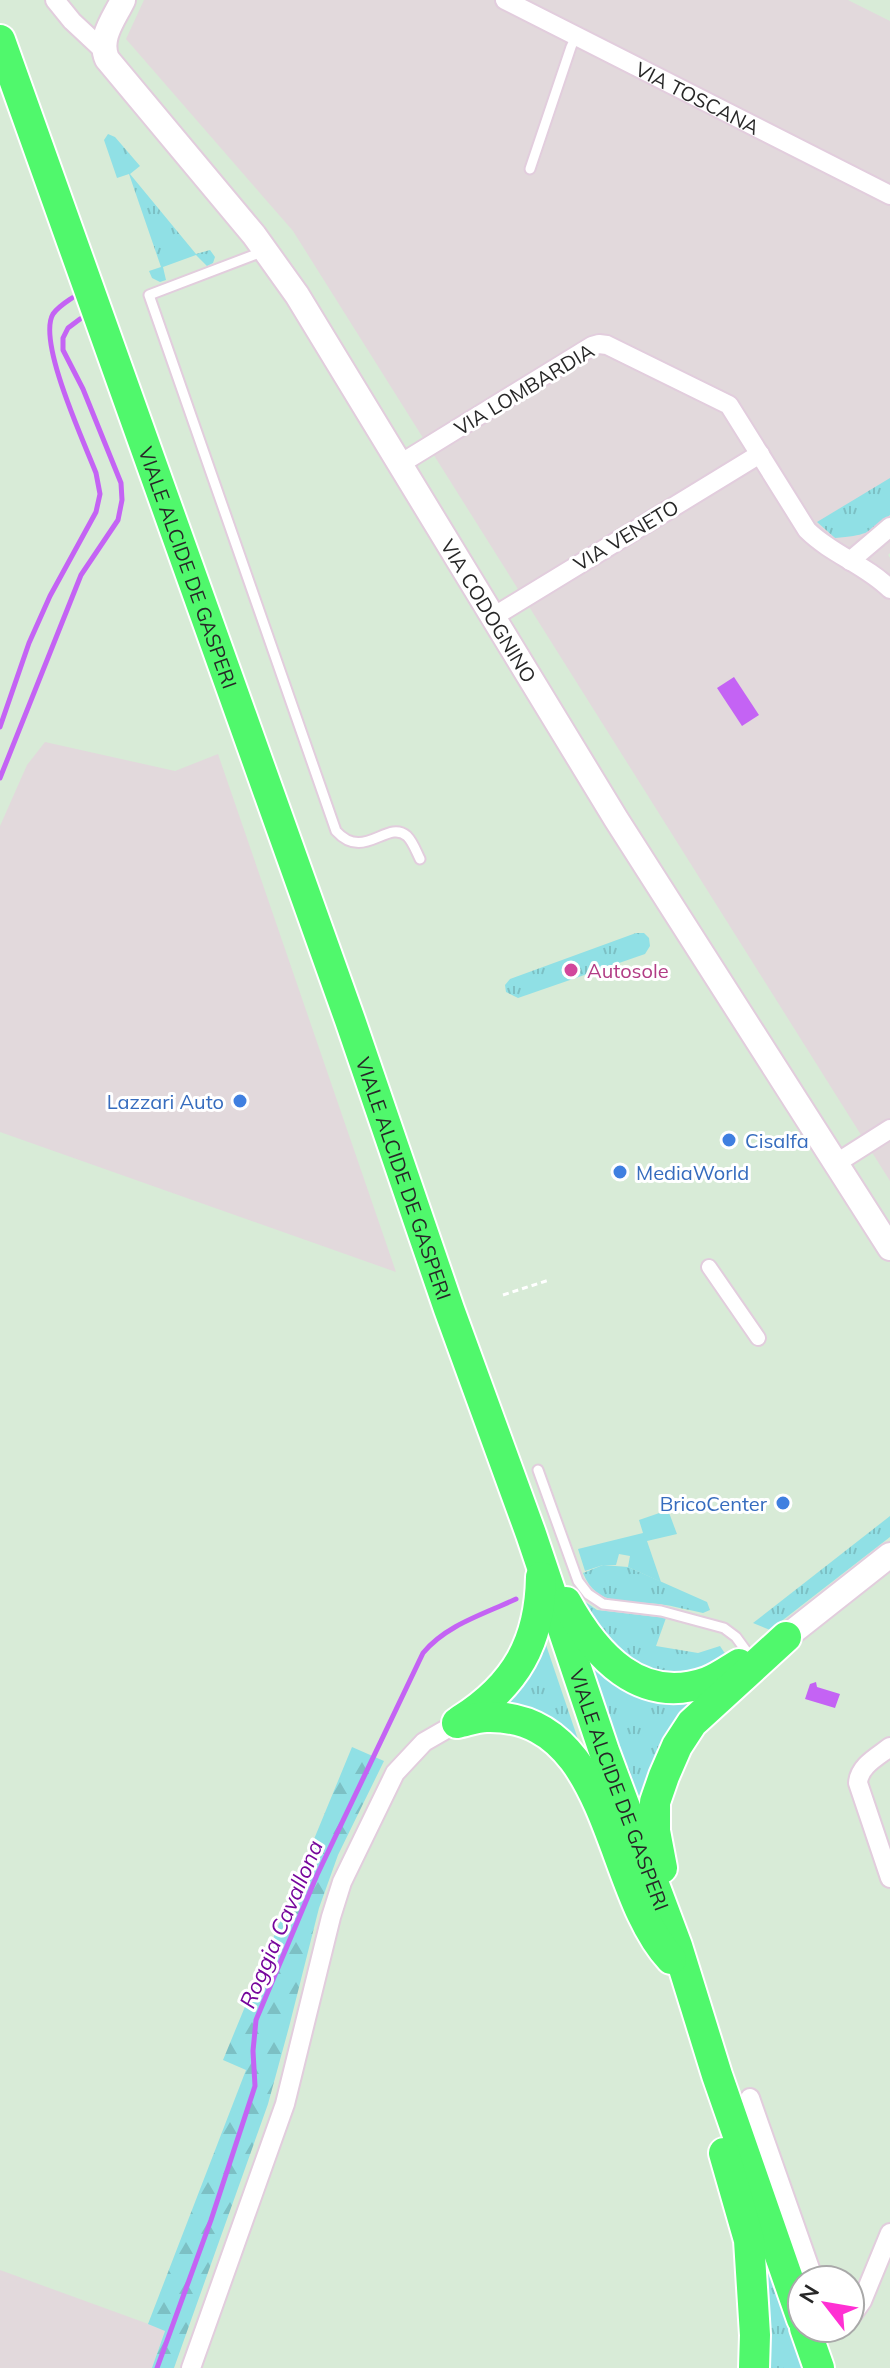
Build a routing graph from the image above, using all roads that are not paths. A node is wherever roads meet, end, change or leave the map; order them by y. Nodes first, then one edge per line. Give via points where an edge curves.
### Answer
1 (55, 0) edge
2 (123, 0) edge
3 (505, 0) edge
4 (576, 36) junction
5 (0, 40) edge
6 (103, 50) junction
7 (530, 169) dead end
8 (890, 195) edge
9 (266, 251) junction
10 (760, 454) junction
11 (400, 464) junction
12 (890, 527) edge
13 (850, 561) junction
14 (890, 589) edge
15 (493, 617) junction
16 (420, 859) dead end
17 (890, 1129) edge
18 (835, 1164) junction
19 (890, 1248) edge
20 (709, 1267) dead end
21 (758, 1338) dead end
22 (538, 1470) dead end
23 (531, 1534) junction
24 (890, 1555) edge
25 (541, 1563) junction
26 (786, 1637) joint
27 (753, 1661) junction
28 (457, 1723) junction
29 (890, 1747) edge
30 (890, 1878) edge
31 (681, 1960) junction
32 (717, 2075) junction
33 (750, 2098) dead end
34 (890, 2233) edge
35 (808, 2264) edge
36 (786, 2273) edge
37 (866, 2291) edge
38 (811, 2344) edge
39 (191, 2368) edge
40 (754, 2368) edge
41 (819, 2368) edge

1 - 6 street, VIA CODOGNINO
2 - 6 street
3 - 4 street, VIA TOSCANA
4 - 7 lane
4 - 8 street, VIA TOSCANA
5 - 23 main road, VIALE ALCIDE DE GASPERI
6 - 9 street, VIA CODOGNINO
9 - 11 street, VIA CODOGNINO
9 - 16 lane via 149,295 336,831 352,843 402,833
10 - 11 street, VIA LOMBARDIA via 729,405 599,344
10 - 13 street, VIA LOMBARDIA via 807,530
10 - 15 street, VIA VENETO
11 - 15 street, VIA CODOGNINO
12 - 13 street
13 - 14 street, VIA LOMBARDIA
15 - 18 street, VIA CODOGNINO
17 - 18 street
18 - 19 street, VIA CODOGNINO
20 - 21 street
22 - 27 lane via 588,1594 603,1604 716,1625 736,1637
23 - 25 main road, VIALE ALCIDE DE GASPERI
23 - 27 main road via 554,1569 580,1628 601,1654 633,1678 686,1687
24 - 26 street
25 - 28 main road via 536,1626 527,1650 497,1693
25 - 31 main road, VIALE ALCIDE DE GASPERI
26 - 27 main road
27 - 31 main road via 692,1723 655,1802 655,1831
28 - 31 main road via 509,1719 552,1738 571,1757 600,1805 647,1927 662,1949
28 - 39 street via 424,1742 395,1773 342,1882 285,2104
29 - 30 street via 858,1776
31 - 32 main road, VIALE ALCIDE DE GASPERI
32 - 36 main road, VIALE ALCIDE DE GASPERI
32 - 40 main road via 721,2144 749,2240
33 - 35 street
34 - 37 street
38 - 41 main road

